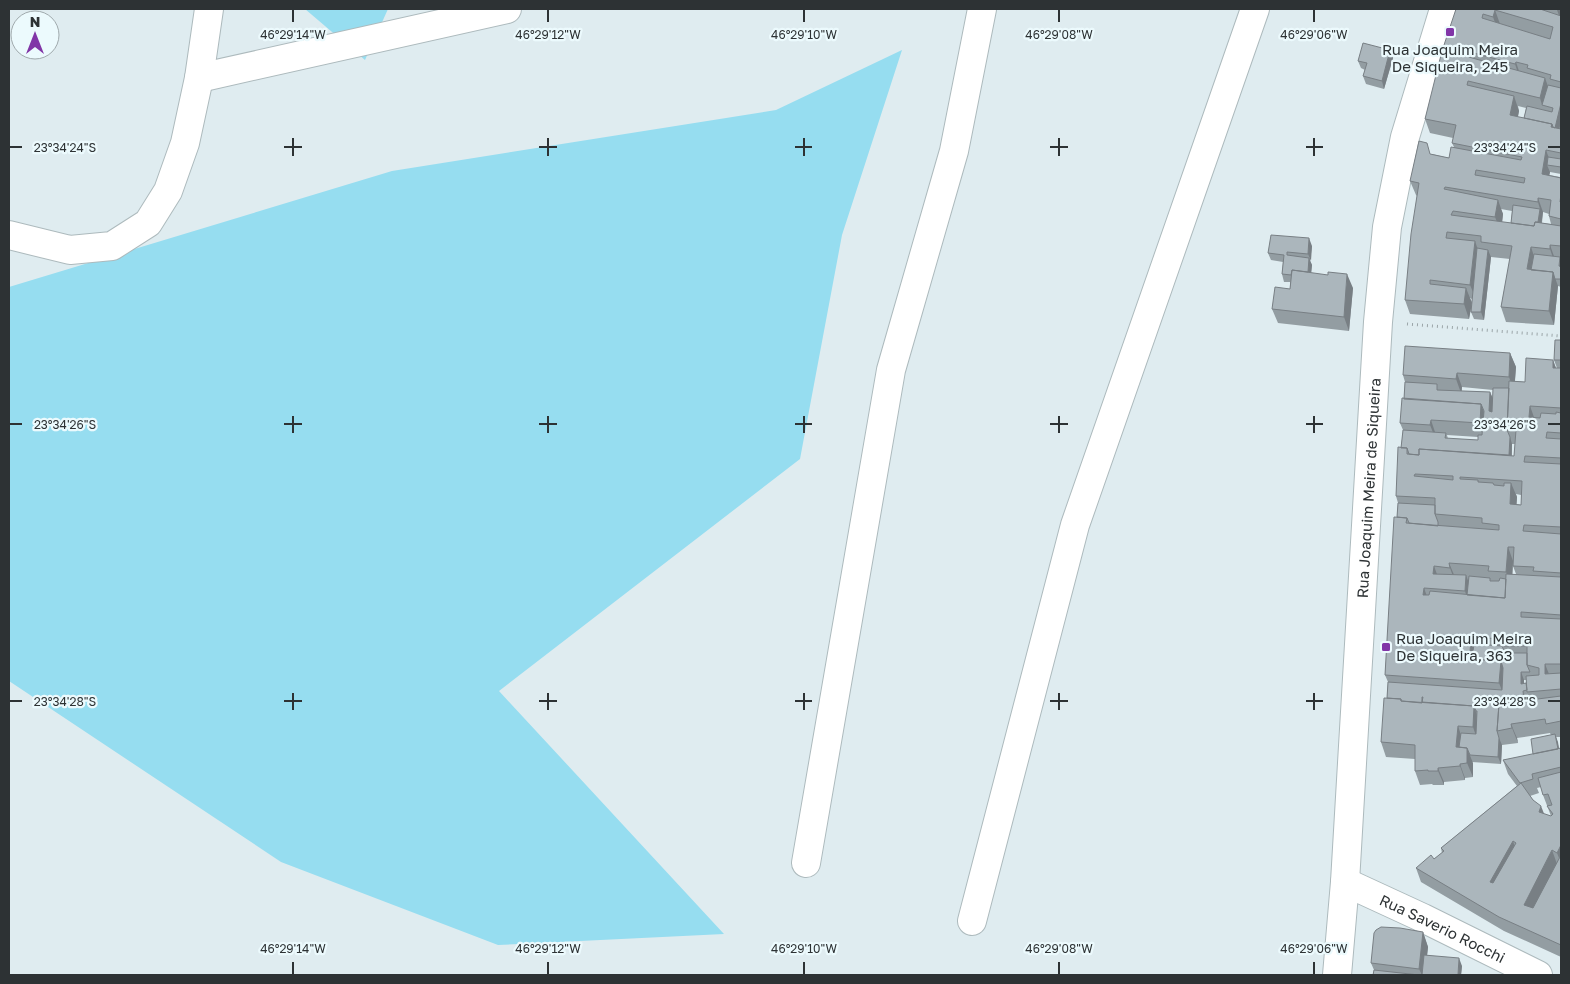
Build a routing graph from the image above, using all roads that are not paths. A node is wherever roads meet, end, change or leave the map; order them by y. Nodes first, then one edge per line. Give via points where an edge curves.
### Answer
1 (209, 9) edge
2 (507, 9) edge
3 (982, 9) edge
4 (1255, 9) edge
5 (1444, 9) edge
6 (199, 78) junction
7 (9, 234) edge
8 (806, 863) dead end
9 (1345, 882) junction
10 (972, 921) dead end
11 (1337, 975) edge
12 (1538, 975) edge

1 - 6 street
2 - 6 street
3 - 8 street via 954,151 892,370
4 - 10 street via 1075,525
5 - 9 street, Rua Joaquim Meira de Siqueira via 1405,137 1388,227 1378,322
6 - 7 street via 185,143 168,192 148,223 112,246 70,250
9 - 11 street, Rua Joaquim Meira de Siqueira
9 - 12 street, Rua Saverio Rocchi

